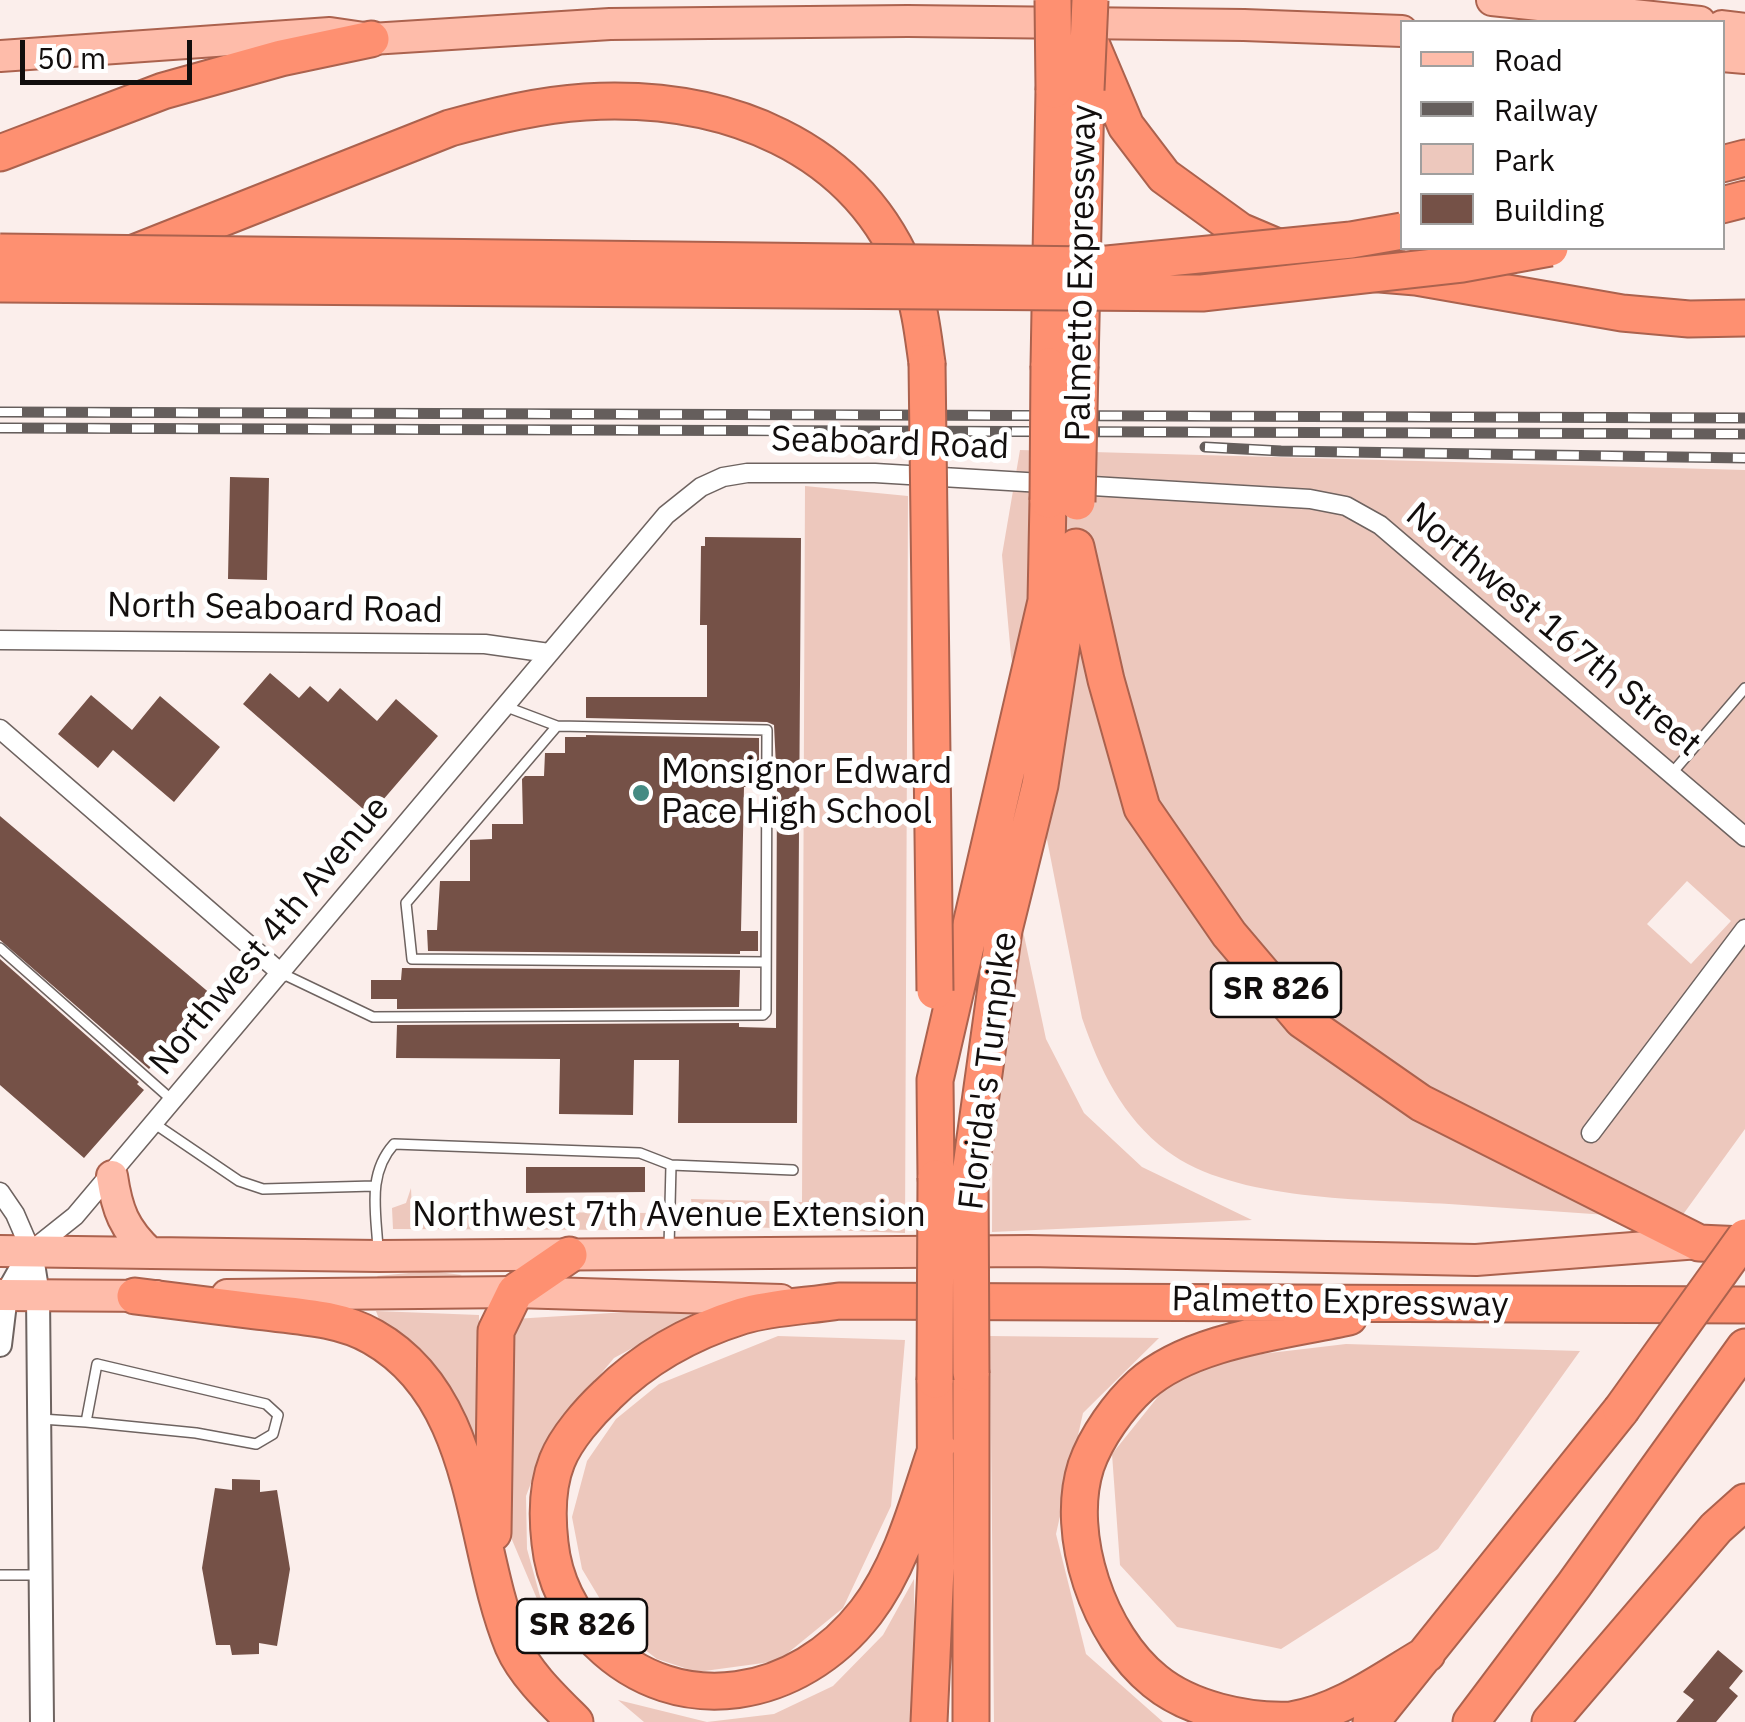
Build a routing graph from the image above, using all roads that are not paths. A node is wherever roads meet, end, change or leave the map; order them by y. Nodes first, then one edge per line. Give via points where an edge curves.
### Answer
1 (1053, 0) edge
2 (1090, 0) edge
3 (1492, 0) edge
4 (1681, 20) edge
5 (1400, 30) edge
6 (370, 39) junction
7 (0, 56) edge
8 (1084, 90) junction
9 (0, 153) edge
10 (1400, 231) edge
11 (1539, 250) edge
12 (0, 252) edge
13 (0, 284) edge
14 (0, 295) edge
15 (1745, 318) edge
16 (1063, 501) junction
17 (1363, 514) joint
18 (1076, 547) junction
19 (0, 640) edge
20 (549, 653) junction
21 (1745, 688) edge
22 (504, 706) junction
23 (557, 726) junction
24 (0, 729) edge
25 (1672, 773) junction
26 (1745, 838) edge
27 (1745, 929) edge
28 (0, 948) edge
29 (766, 962) junction
30 (281, 973) junction
31 (935, 1080) junction
32 (174, 1101) junction
33 (155, 1124) junction
34 (1591, 1133) dead end
35 (672, 1165) junction
36 (793, 1170) dead end
37 (112, 1176) junction
38 (952, 1176) junction
39 (374, 1186) junction
40 (0, 1192) edge
41 (1745, 1237) edge
42 (1698, 1243) junction
43 (1745, 1245) edge
44 (0, 1251) edge
45 (31, 1251) junction
46 (150, 1253) junction
47 (569, 1255) junction
48 (669, 1255) junction
49 (379, 1256) junction
50 (515, 1292) junction
51 (3, 1295) edge
52 (38, 1295) junction
53 (135, 1296) junction
54 (839, 1302) junction
55 (1406, 1304) junction
56 (1745, 1305) edge
57 (0, 1345) edge
58 (1745, 1347) edge
59 (38, 1419) junction
60 (86, 1422) junction
61 (938, 1446) junction
62 (1745, 1502) edge
63 (0, 1575) edge
64 (39, 1575) junction
65 (490, 1579) junction
66 (1427, 1654) junction
67 (42, 1722) edge
68 (575, 1722) edge
69 (930, 1722) edge
70 (971, 1722) edge
71 (1372, 1722) edge
72 (1471, 1722) edge
73 (1550, 1722) edge

1 - 8 highway, Palmetto Expressway / SR 826, bridge
2 - 8 highway, Palmetto Expressway / SR 826, bridge
3 - 4 main road
5 - 6 main road via 908,21 593,25
6 - 7 main road via 330,33
6 - 9 highway via 163,92
8 - 15 highway via 1126,126 1175,185 1240,231 1332,270 1643,315
8 - 16 highway, Palmetto Expressway / SR 826, bridge
10 - 12 highway, bridge via 1097,265
11 - 13 highway, bridge via 1202,293
14 - 31 highway, bridge via 161,243 450,128 541,106 640,103 740,118 829,168 893,240 912,282 927,363
16 - 18 highway, SR 826
16 - 31 highway, SR 826
17 - 20 street, Seaboard Road via 1310,500 1182,489 875,473 723,477 666,515
17 - 25 street, Northwest 167th Street
18 - 38 highway, Florida's Turnpike via 1040,784
18 - 42 highway, SR 826 via 1142,808 1230,934 1302,1020 1422,1103
19 - 20 street, North Seaboard Road via 485,644
20 - 22 street, Northwest 4th Avenue
21 - 25 lane
22 - 23 lane
22 - 30 street, Northwest 4th Avenue
23 - 29 lane via 767,730
23 - 29 lane via 406,903 412,959
24 - 30 street
25 - 26 street, Northwest 167th Street
27 - 34 street
28 - 32 lane
29 - 30 lane via 766,1012 760,1016 373,1017
30 - 32 street, Northwest 4th Avenue
31 - 38 highway, SR 826
32 - 33 street, Northwest 4th Avenue
33 - 37 street, Northwest 4th Avenue
33 - 39 lane via 238,1181 263,1189
35 - 36 lane
35 - 39 lane via 640,1153 394,1144 380,1159
35 - 48 lane
37 - 45 street, Northwest 4th Avenue
37 - 46 main road via 121,1220
38 - 61 highway, SR 826, bridge via 935,1380
38 - 70 highway, Florida's Turnpike, bridge via 971,1373
39 - 49 lane
40 - 45 street
41 - 66 highway, bridge via 1620,1410
42 - 43 highway, SR 826
42 - 48 main road, Northwest 7th Avenue Extension via 1476,1260 1028,1251
44 - 45 main road, Northwest 7th Avenue Extension
45 - 46 main road, Northwest 7th Avenue Extension
45 - 51 street
45 - 52 street
46 - 49 main road, Northwest 7th Avenue Extension
47 - 48 main road, Northwest 7th Avenue Extension
47 - 49 main road, Northwest 7th Avenue Extension
47 - 50 highway
50 - 53 main road
50 - 54 main road
50 - 65 highway via 496,1331
51 - 52 main road
51 - 57 street
52 - 53 main road
52 - 59 street
53 - 65 highway via 319,1319 372,1336 418,1370 448,1420 468,1478
54 - 55 highway, Palmetto Expressway / SR 826
54 - 61 highway, SR 826 via 744,1316 686,1338 635,1367 590,1411 557,1460 547,1515 553,1569 576,1619 610,1655 653,1683 704,1694 752,1691 796,1674 866,1611 894,1564
55 - 56 highway, Palmetto Expressway / SR 826
55 - 66 highway via 1187,1355 1142,1384 1110,1420 1086,1466 1079,1516 1088,1577 1112,1632 1154,1680 1198,1706 1241,1719 1289,1720 1341,1705
58 - 72 highway
59 - 60 lane
59 - 64 street
60 - 60 lane via 98,1364 266,1404 278,1415 274,1434 256,1444
61 - 69 highway
62 - 73 highway
63 - 64 lane
64 - 67 street
65 - 68 highway via 515,1650
66 - 71 highway

